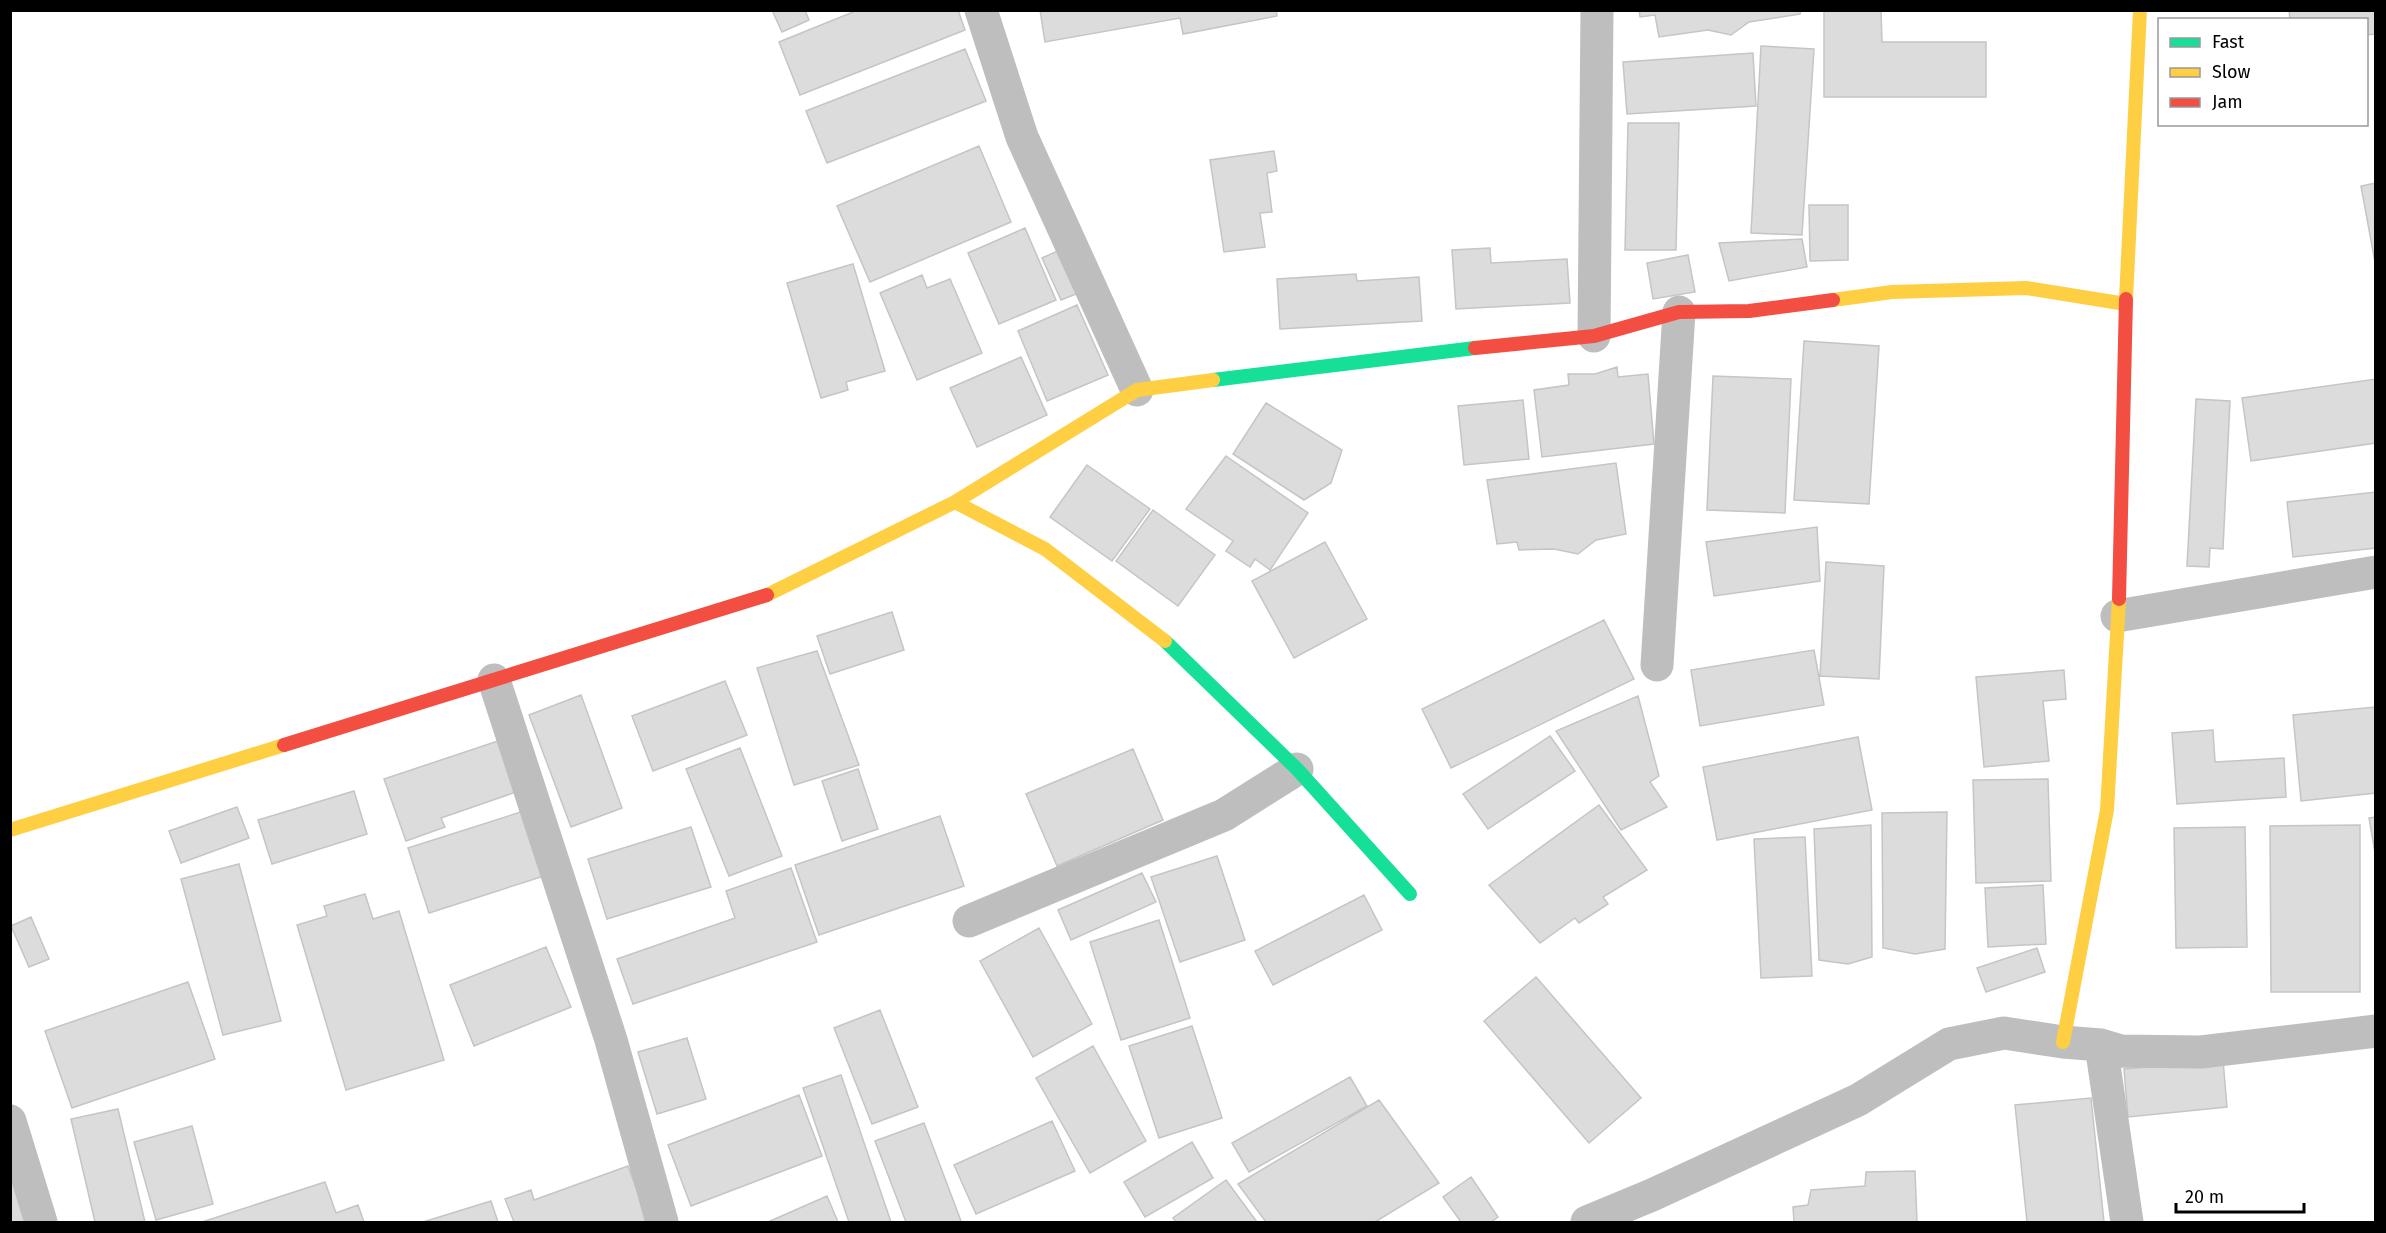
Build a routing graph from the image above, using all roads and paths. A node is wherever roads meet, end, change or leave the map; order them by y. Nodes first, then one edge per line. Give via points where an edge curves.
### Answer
1 (981, 10) edge
2 (1597, 10) edge
3 (2140, 10) edge
4 (2126, 304) junction
5 (1678, 312) junction
6 (1594, 336) junction
7 (1137, 390) junction
8 (955, 502) junction
9 (2376, 572) edge
10 (2116, 616) junction
11 (1657, 665) dead end
12 (494, 680) junction
13 (1297, 769) junction
14 (10, 830) edge
15 (1410, 894) dead end
16 (969, 921) dead end
17 (2376, 1031) edge
18 (2063, 1042) junction
19 (2101, 1045) junction
20 (10, 1121) edge
21 (1654, 1209) edge
22 (41, 1222) edge
23 (662, 1222) edge
24 (1587, 1222) edge
25 (2127, 1222) edge

1 - 7 street via 1022,137
2 - 6 street
3 - 4 street
4 - 5 street via 2026,288 1892,292 1749,311
4 - 10 street via 2121,556
5 - 6 street
5 - 11 street
6 - 7 street
7 - 8 street
8 - 12 street via 777,592
8 - 13 street via 1045,549 1163,639
9 - 10 street
10 - 18 street via 2107,810
12 - 14 street
12 - 23 street via 611,1040
13 - 15 street
13 - 16 street via 1224,815
17 - 19 street via 2201,1052 2121,1051
18 - 19 street
18 - 21 street via 2004,1033 1949,1044 1858,1100
19 - 25 street
20 - 22 street
21 - 24 street

